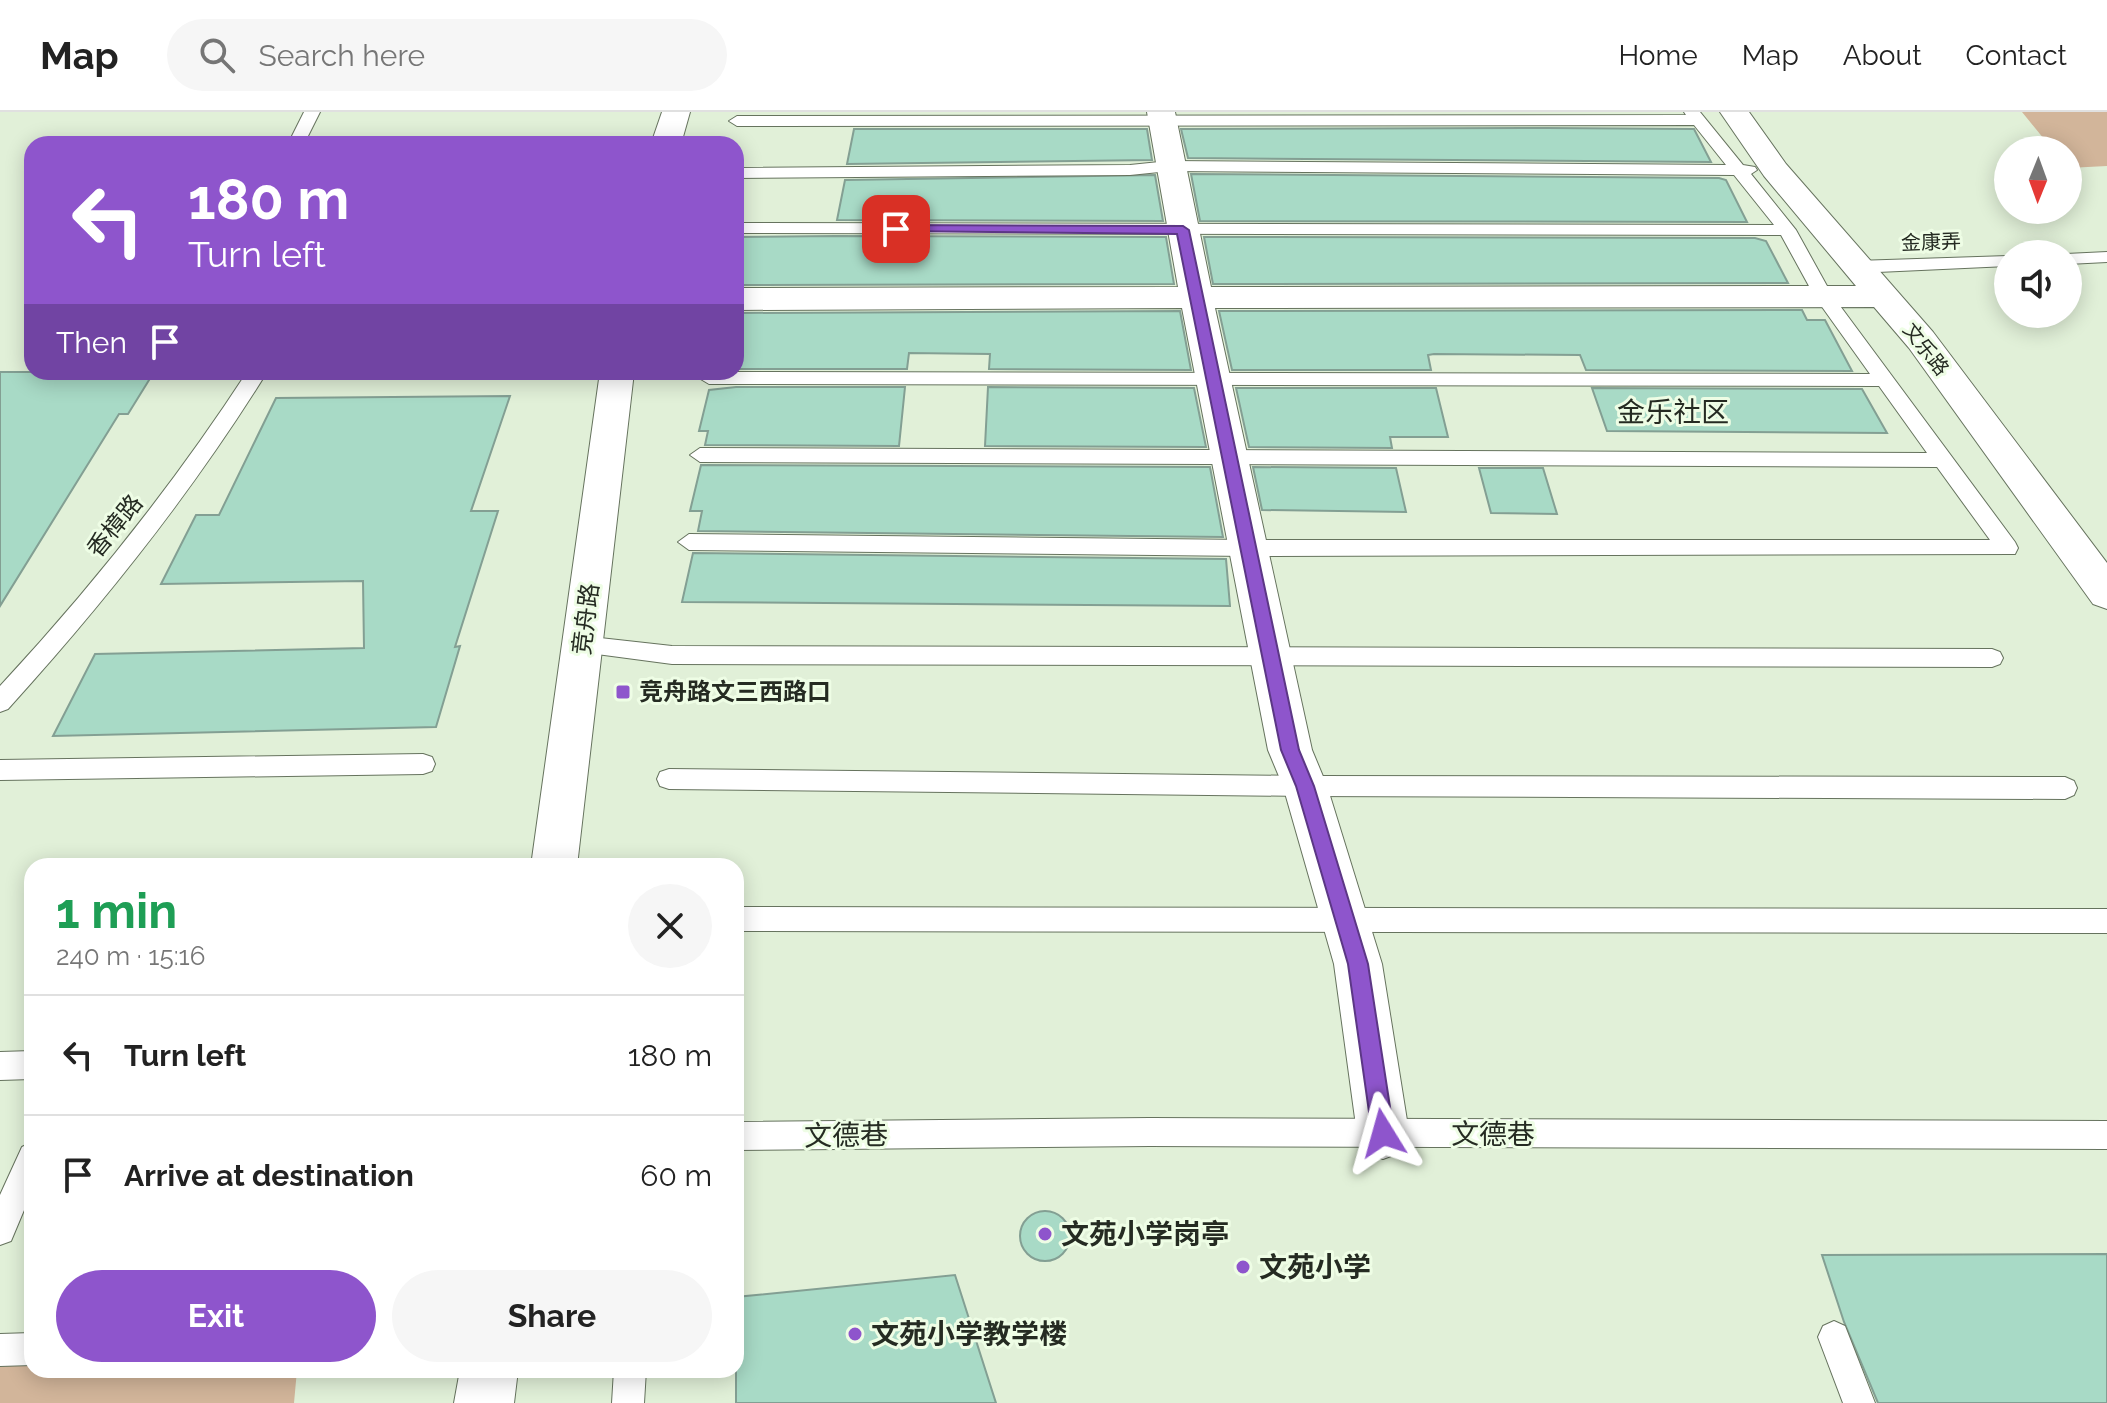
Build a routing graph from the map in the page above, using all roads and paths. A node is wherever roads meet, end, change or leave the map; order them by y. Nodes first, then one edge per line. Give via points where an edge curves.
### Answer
1 (312, 112) edge
2 (676, 112) edge
3 (1734, 112) edge
4 (1162, 116) edge
5 (1695, 116) edge
6 (737, 121) dead end
7 (300, 136) edge
8 (668, 136) edge
9 (1169, 166) junction
10 (1738, 170) junction
11 (1775, 170) junction
12 (744, 173) edge
13 (744, 228) edge
14 (1183, 230) junction
15 (1787, 230) junction
16 (2107, 257) edge
17 (2082, 258) edge
18 (1994, 262) edge
19 (1856, 267) junction
20 (1882, 296) junction
21 (1824, 297) junction
22 (744, 299) edge
23 (1197, 299) junction
24 (744, 378) edge
25 (1213, 378) junction
26 (252, 380) edge
27 (616, 380) edge
28 (1885, 380) junction
29 (700, 455) dead end
30 (1230, 459) junction
31 (1943, 460) junction
32 (689, 542) dead end
33 (1248, 548) junction
34 (2107, 593) edge
35 (582, 645) junction
36 (1271, 657) junction
37 (1992, 658) dead end
38 (0, 702) edge
39 (423, 764) dead end
40 (0, 770) edge
41 (669, 779) dead end
42 (1305, 786) junction
43 (2065, 788) dead end
44 (555, 858) edge
45 (744, 919) edge
46 (2107, 921) edge
47 (1346, 923) junction
48 (24, 1065) edge
49 (0, 1066) edge
50 (1383, 1133) junction
51 (2107, 1135) edge
52 (744, 1136) edge
53 (24, 1175) edge
54 (0, 1230) edge
55 (1834, 1337) dead end
56 (24, 1349) edge
57 (0, 1350) edge
58 (488, 1378) edge
59 (630, 1378) edge
60 (484, 1403) edge
61 (628, 1403) edge
62 (1859, 1403) edge

1 - 7 lane
2 - 8 street
3 - 11 street, 文乐路
4 - 5 lane
4 - 6 lane
4 - 9 street
5 - 10 lane
9 - 10 lane
9 - 12 lane
9 - 14 street
10 - 11 lane
10 - 15 lane
11 - 19 street, 文乐路
13 - 14 lane
14 - 15 lane
14 - 23 street
15 - 21 lane
16 - 17 lane
18 - 19 lane, 金康弄
19 - 20 street, 文乐路
20 - 21 street
20 - 34 street, 文乐路 via 1921,340
21 - 23 street
21 - 28 lane
22 - 23 street
23 - 25 street
24 - 25 lane
25 - 28 lane
25 - 30 street
26 - 38 lane, 香樟路 via 145,532
27 - 35 street, 竞舟路
28 - 31 lane
29 - 30 lane
30 - 31 lane
30 - 33 street
31 - 33 lane via 2007,548
32 - 33 lane
33 - 36 street
35 - 36 lane via 672,655
35 - 44 street, 竞舟路
36 - 37 lane
36 - 42 street via 1290,750
39 - 40 lane
41 - 42 lane
42 - 43 lane
42 - 47 street
45 - 47 lane
46 - 47 lane
47 - 50 street via 1358,964
48 - 49 lane
50 - 51 lane, 文德巷
50 - 52 lane, 文德巷
53 - 54 lane
55 - 62 lane
56 - 57 lane
58 - 60 street
59 - 61 lane

